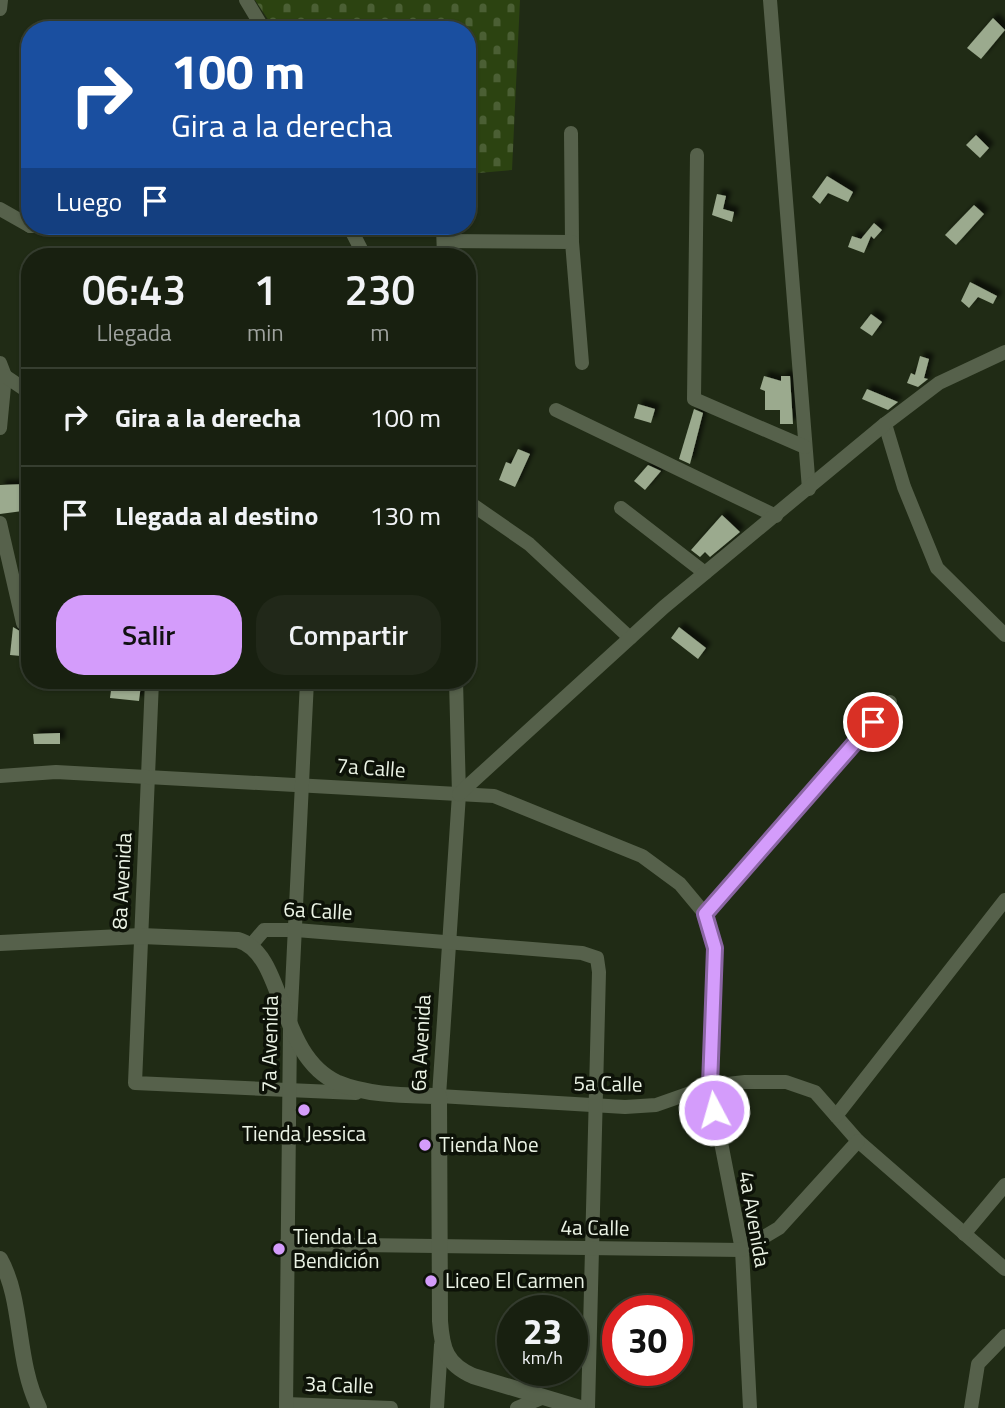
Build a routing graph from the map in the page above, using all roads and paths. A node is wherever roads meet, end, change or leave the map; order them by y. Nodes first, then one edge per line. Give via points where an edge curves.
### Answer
1 (1, 0) edge
2 (246, 0) edge
3 (771, 0) edge
4 (0, 9) edge
5 (259, 21) edge
6 (571, 133) dead end
7 (697, 155) dead end
8 (0, 209) edge
9 (21, 221) edge
10 (444, 235) edge
11 (444, 241) junction
12 (572, 242) junction
13 (444, 248) edge
14 (1005, 352) edge
15 (582, 363) dead end
16 (2, 372) edge
17 (21, 386) edge
18 (556, 410) dead end
19 (885, 424) junction
20 (0, 429) edge
21 (805, 447) junction
22 (808, 489) junction
23 (476, 507) edge
24 (621, 508) dead end
25 (776, 516) junction
26 (0, 523) edge
27 (705, 573) junction
28 (21, 614) edge
29 (1005, 635) edge
30 (630, 638) junction
31 (152, 689) edge
32 (307, 689) edge
33 (456, 689) edge
34 (890, 702) dead end
35 (0, 776) edge
36 (148, 777) junction
37 (301, 785) junction
38 (459, 794) junction
39 (1005, 900) edge
40 (705, 914) junction
41 (296, 930) junction
42 (141, 936) junction
43 (448, 941) junction
44 (0, 943) edge
45 (252, 944) junction
46 (290, 1029) junction
47 (135, 1083) joint
48 (710, 1086) junction
49 (290, 1089) junction
50 (392, 1094) junction
51 (439, 1096) junction
52 (594, 1106) junction
53 (836, 1116) junction
54 (858, 1141) junction
55 (1005, 1185) edge
56 (964, 1234) junction
57 (286, 1244) junction
58 (442, 1246) junction
59 (591, 1249) junction
60 (742, 1250) junction
61 (0, 1259) edge
62 (1005, 1269) edge
63 (1005, 1336) edge
64 (441, 1345) junction
65 (544, 1397) junction
66 (286, 1406) edge
67 (39, 1408) edge
68 (391, 1408) edge
69 (437, 1408) edge
70 (517, 1408) edge
71 (580, 1408) edge
72 (588, 1408) edge
73 (750, 1408) edge
74 (971, 1408) edge

1 - 4 street
2 - 5 street
3 - 21 street
6 - 12 street
7 - 21 street via 694,399
8 - 9 street
10 - 11 street
11 - 12 street
11 - 13 street
12 - 15 street
14 - 19 street via 939,383
16 - 17 street
16 - 20 street
18 - 25 street
19 - 22 street
19 - 29 street via 904,487 937,568
21 - 22 street
22 - 25 street
23 - 30 street via 528,544
24 - 27 street
25 - 27 street
26 - 28 street
27 - 30 street
30 - 38 street
31 - 36 street, 8a Avenida
32 - 37 street, 7a Avenida
33 - 38 street, 6a Avenida
34 - 40 street
35 - 36 street, 7a Calle via 56,772
36 - 37 street, 7a Calle
36 - 42 street, 8a Avenida
37 - 38 street, 7a Calle
37 - 41 street, 7a Avenida
38 - 40 street, 7a Calle via 494,796 642,856 680,884
38 - 43 street, 6a Avenida
39 - 53 street
40 - 48 street, 4a Avenida via 715,948
41 - 43 street, 6a Calle
41 - 45 street, 6a Calle via 264,930
41 - 46 street, 7a Avenida
42 - 44 street
42 - 45 street
42 - 47 street, 8a Avenida
43 - 51 street, 6a Avenida
43 - 52 street, 6a Calle via 597,958
45 - 46 street via 265,963
46 - 49 street, 7a Avenida
46 - 50 street via 309,1060 338,1083
47 - 49 street, 5a Calle
48 - 52 street, 5a Calle via 656,1105
48 - 53 street, 5a Calle via 786,1082 814,1092
48 - 60 street, 4a Avenida
49 - 50 street, 5a Calle
49 - 57 street, 7a Avenida
50 - 51 street, 5a Calle
51 - 52 street, 5a Calle
51 - 58 street, 6a Avenida
52 - 59 street
53 - 54 street, 5a Calle
54 - 56 street, 5a Calle
54 - 60 street via 779,1228
55 - 56 street
56 - 62 street, 5a Calle
57 - 58 street, 4a Calle
57 - 66 street, 7a Avenida
58 - 59 street, 4a Calle
58 - 64 street, 6a Avenida
59 - 60 street, 4a Calle
59 - 72 street
60 - 73 street, 4a Avenida
61 - 67 street via 8,1273 20,1346
63 - 74 street via 978,1364
64 - 65 street via 457,1369
64 - 69 street, 6a Avenida
65 - 70 street
65 - 71 street
66 - 68 street, 3a Calle

